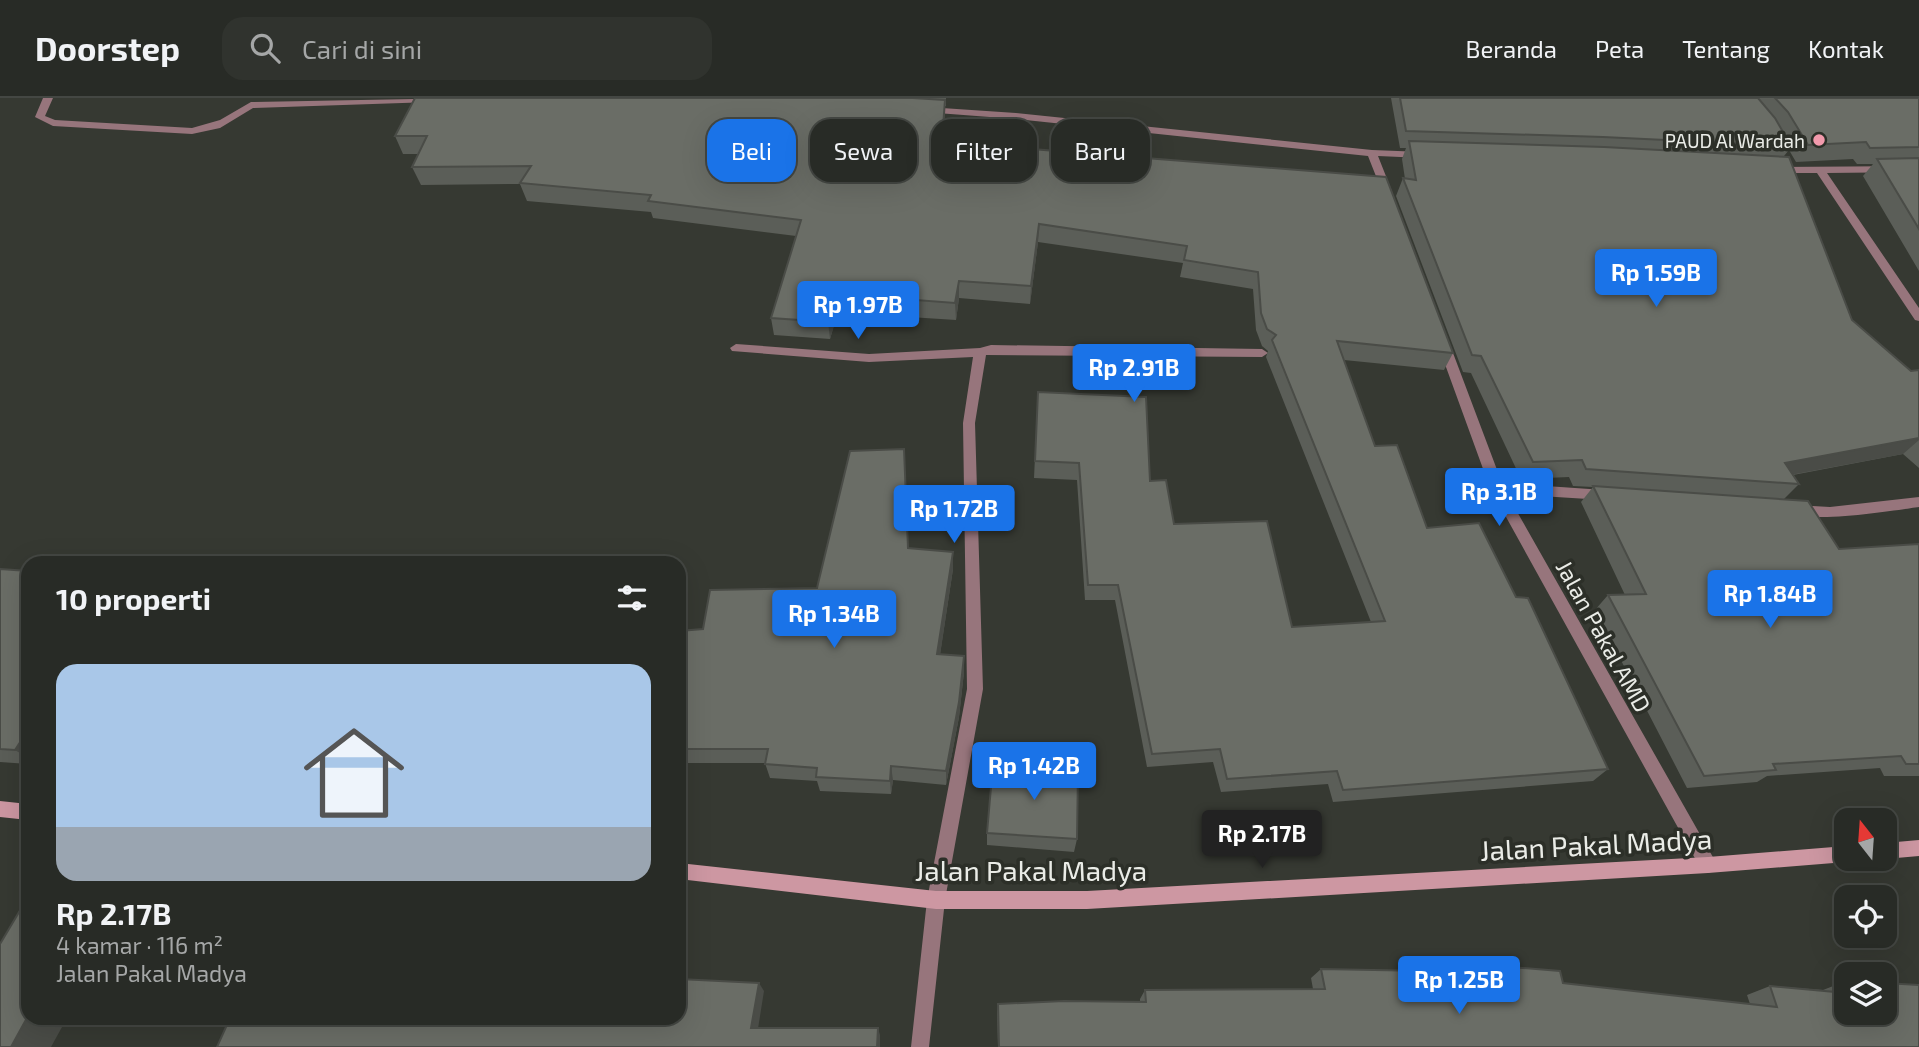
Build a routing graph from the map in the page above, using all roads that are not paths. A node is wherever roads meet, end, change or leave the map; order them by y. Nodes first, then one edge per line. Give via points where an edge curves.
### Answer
1 (48, 98) edge
2 (462, 98) edge
3 (253, 101) edge
4 (921, 110) edge
5 (1372, 153) junction
6 (1428, 155) edge
7 (1768, 169) edge
8 (1919, 169) edge
9 (1820, 170) junction
10 (1391, 204) edge
11 (1919, 317) edge
12 (1439, 333) edge
13 (736, 348) dead end
14 (980, 352) junction
15 (1262, 354) dead end
16 (1497, 488) junction
17 (1622, 497) edge
18 (1919, 502) edge
19 (1774, 508) edge
20 (0, 809) edge
21 (21, 811) edge
22 (1919, 848) edge
23 (1897, 849) edge
24 (1834, 855) edge
25 (1708, 865) junction
26 (686, 872) edge
27 (936, 901) junction
28 (920, 1047) edge

1 - 3 street via 40,117 53,122 192,131 225,124
2 - 3 street
4 - 5 street
5 - 6 street
5 - 10 street
7 - 9 street
8 - 9 street
9 - 11 street
12 - 16 street, Jalan Pakal AMD
13 - 14 street via 869,358
14 - 15 street
14 - 27 street via 969,423 975,689
16 - 17 street
16 - 25 street, Jalan Pakal AMD
18 - 19 street via 1830,512
20 - 21 street
22 - 23 street
24 - 25 street, Jalan Pakal Madya
25 - 27 street, Jalan Pakal Madya via 1087,900
26 - 27 street, Jalan Pakal Madya
27 - 28 street

